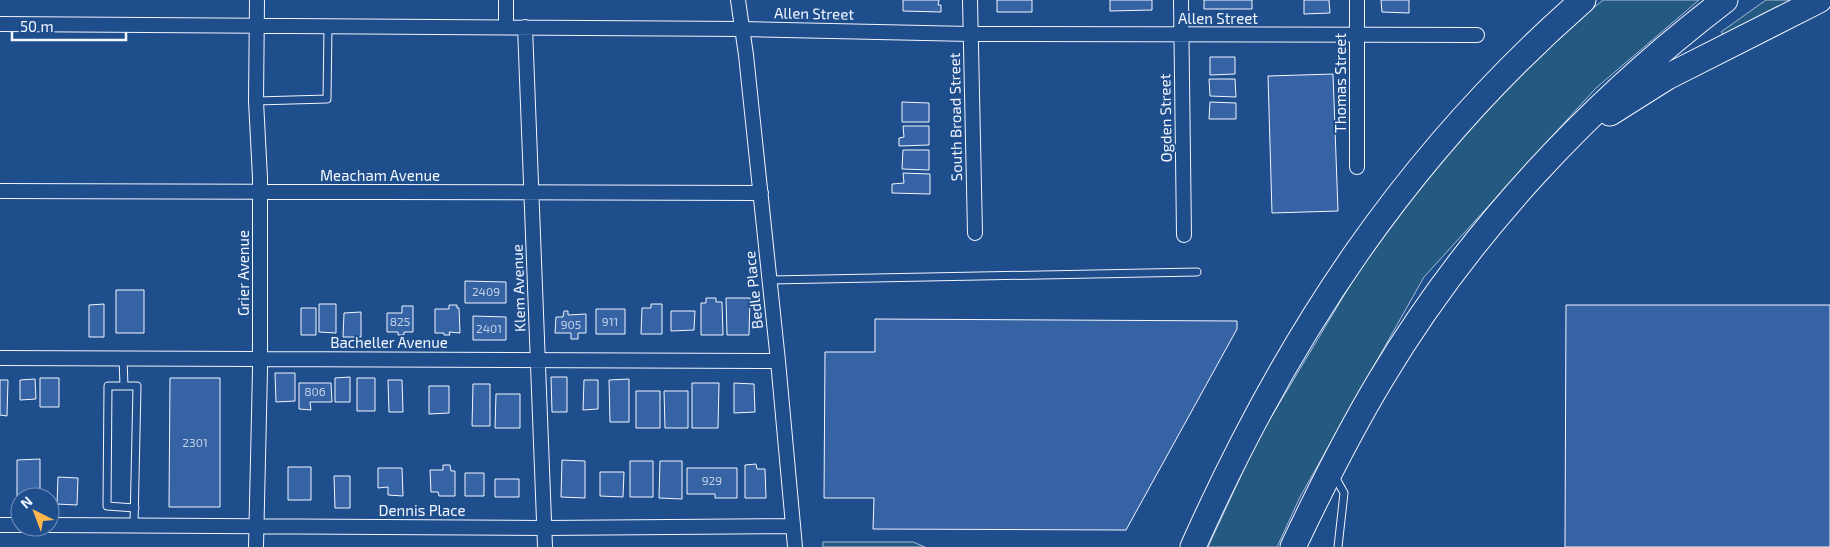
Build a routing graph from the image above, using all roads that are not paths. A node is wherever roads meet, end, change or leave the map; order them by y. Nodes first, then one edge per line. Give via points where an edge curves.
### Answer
1 (257, 0) edge
2 (506, 0) edge
3 (738, 0) edge
4 (970, 0) edge
5 (1181, 0) edge
6 (1357, 0) edge
7 (1559, 0) edge
8 (1583, 0) edge
9 (1725, 0) edge
10 (1819, 0) edge
11 (0, 24) edge
12 (256, 25) junction
13 (328, 26) junction
14 (506, 27) junction
15 (524, 27) junction
16 (744, 29) junction
17 (970, 34) junction
18 (1180, 35) junction
19 (1357, 35) junction
20 (1477, 35) dead end
21 (256, 101) junction
22 (1454, 127) junction
23 (1561, 146) junction
24 (1357, 167) dead end
25 (0, 191) edge
26 (260, 192) junction
27 (531, 192) junction
28 (761, 193) junction
29 (975, 232) dead end
30 (1184, 235) dead end
31 (1196, 272) dead end
32 (770, 280) junction
33 (0, 358) edge
34 (123, 358) junction
35 (260, 358) junction
36 (538, 360) junction
37 (778, 361) junction
38 (124, 386) junction
39 (1330, 470) junction
40 (135, 508) junction
41 (60, 525) edge
42 (134, 525) junction
43 (256, 526) junction
44 (793, 526) junction
45 (544, 528) junction
46 (256, 547) edge
47 (545, 547) edge
48 (795, 547) edge
49 (1193, 547) edge
50 (1293, 547) edge
51 (1338, 547) edge

1 - 12 street, Grier Avenue
2 - 14 street
3 - 16 street, Bedle Place
4 - 17 street, South Broad Street
5 - 18 street, Ogden Street
6 - 19 street, Thomas Street
7 - 22 highway via 1526,33
8 - 22 highway via 1514,64
9 - 23 highway via 1638,71
10 - 23 highway via 1667,77
11 - 12 street, Allen Street
12 - 13 street, Allen Street
12 - 21 street, Grier Avenue
13 - 14 street, Allen Street
13 - 21 lane via 327,99
14 - 15 street, Allen Street
15 - 16 street, Allen Street
15 - 27 street, Klem Avenue
16 - 17 street, Allen Street
16 - 28 street, Bedle Place
17 - 18 street, Allen Street
17 - 29 street, South Broad Street
18 - 19 street, Allen Street
18 - 30 street, Ogden Street
19 - 20 street, Allen Street
19 - 24 street, Thomas Street
21 - 26 street, Grier Avenue
22 - 49 highway via 1370,232 1309,322 1242,442
23 - 39 highway via 1507,205 1440,290 1381,379
25 - 26 street, Meacham Avenue
26 - 27 street, Meacham Avenue
26 - 35 street, Grier Avenue
27 - 28 street, Meacham Avenue
27 - 36 street, Klem Avenue
28 - 32 street, Bedle Place
31 - 32 lane
32 - 37 street, Bedle Place
33 - 34 street, Bacheller Avenue
34 - 35 street, Bacheller Avenue
34 - 38 lane
35 - 36 street, Bacheller Avenue
35 - 43 street, Grier Avenue
36 - 37 street, Bacheller Avenue
36 - 45 street, Klem Avenue
37 - 44 street, Bedle Place
38 - 40 lane via 138,386
38 - 40 lane via 108,386 107,506
39 - 50 highway
39 - 51 lane via 1344,493
40 - 42 lane
41 - 42 street, Dennis Place
42 - 43 street, Dennis Place
43 - 45 street, Dennis Place
43 - 46 street, Grier Avenue
44 - 45 street, Dennis Place
44 - 48 street, Bedle Place
45 - 47 street, Klem Avenue

